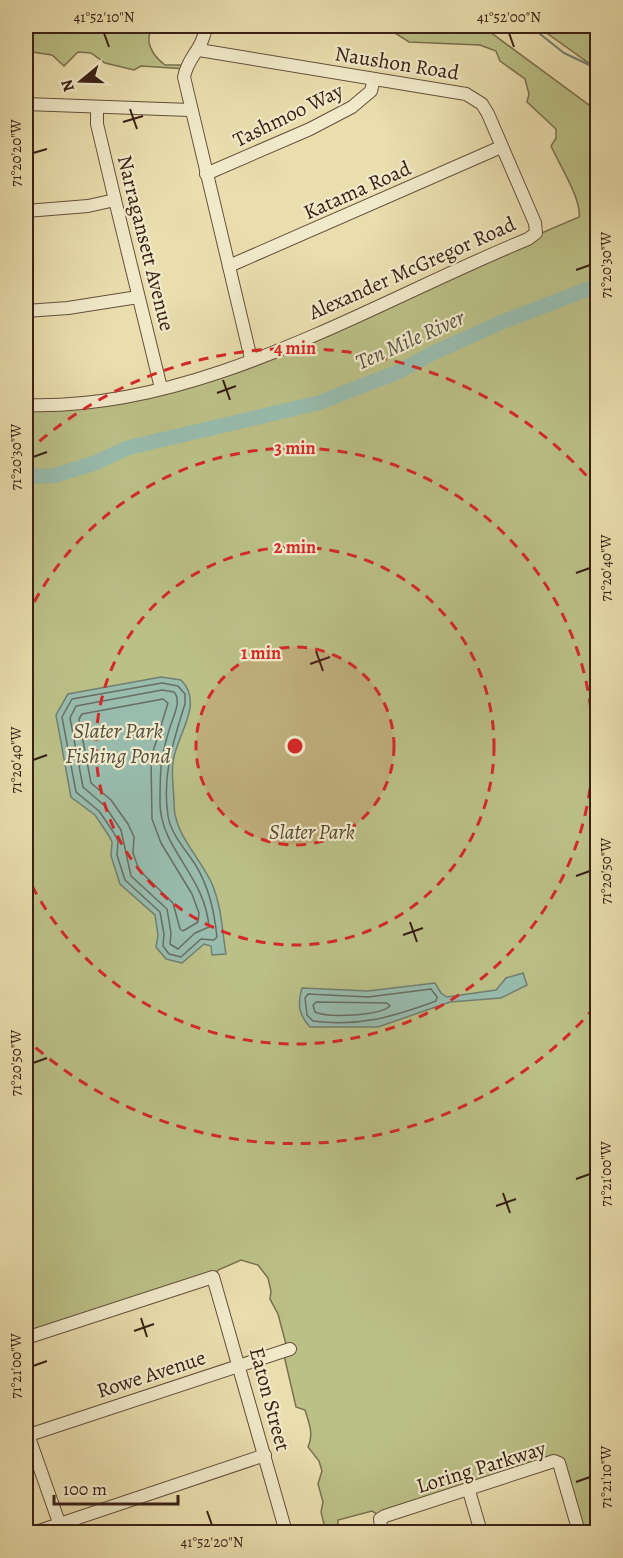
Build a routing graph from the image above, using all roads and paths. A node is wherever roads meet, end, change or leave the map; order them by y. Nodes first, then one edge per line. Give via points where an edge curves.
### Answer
1 (206, 26) edge
2 (199, 50) junction
3 (374, 79) junction
4 (26, 104) edge
5 (97, 107) junction
6 (190, 110) junction
7 (501, 147) junction
8 (206, 174) junction
9 (115, 200) junction
10 (26, 211) edge
11 (536, 232) joint
12 (229, 266) junction
13 (138, 297) junction
14 (26, 311) edge
15 (251, 359) junction
16 (161, 388) junction
17 (26, 405) edge
18 (26, 1338) edge
19 (290, 1349) dead end
20 (240, 1365) junction
21 (26, 1433) edge
22 (265, 1455) junction
23 (469, 1491) junction
24 (61, 1529) edge
25 (36, 1533) edge
26 (286, 1533) edge
27 (382, 1533) edge
28 (481, 1533) edge
29 (579, 1533) edge

1 - 2 street
2 - 3 street, Naushon Road
2 - 6 street via 185,69
3 - 7 street, Naushon Road via 466,94 482,105
3 - 8 street, Tashmoo Way via 371,91 352,108
4 - 5 street
5 - 6 street
5 - 9 street, Narragansett Avenue
6 - 8 street
7 - 11 street, Naushon Road
7 - 12 street, Katama Road
8 - 12 street
9 - 10 street
9 - 13 street, Narragansett Avenue
11 - 15 street, Alexander McGregor Road via 297,342
12 - 15 street
13 - 14 street
13 - 16 street, Narragansett Avenue
15 - 16 street, Alexander McGregor Road
16 - 17 street, Alexander McGregor Road via 105,399
18 - 20 street, Eaton Street via 213,1277
19 - 20 street, Rowe Avenue
20 - 21 street, Rowe Avenue
20 - 22 street, Eaton Street
21 - 24 street
22 - 24 street
22 - 26 street, Eaton Street
23 - 27 street, Loring Parkway via 380,1519
23 - 28 street
23 - 29 street, Loring Parkway via 554,1461 559,1463
24 - 25 street

